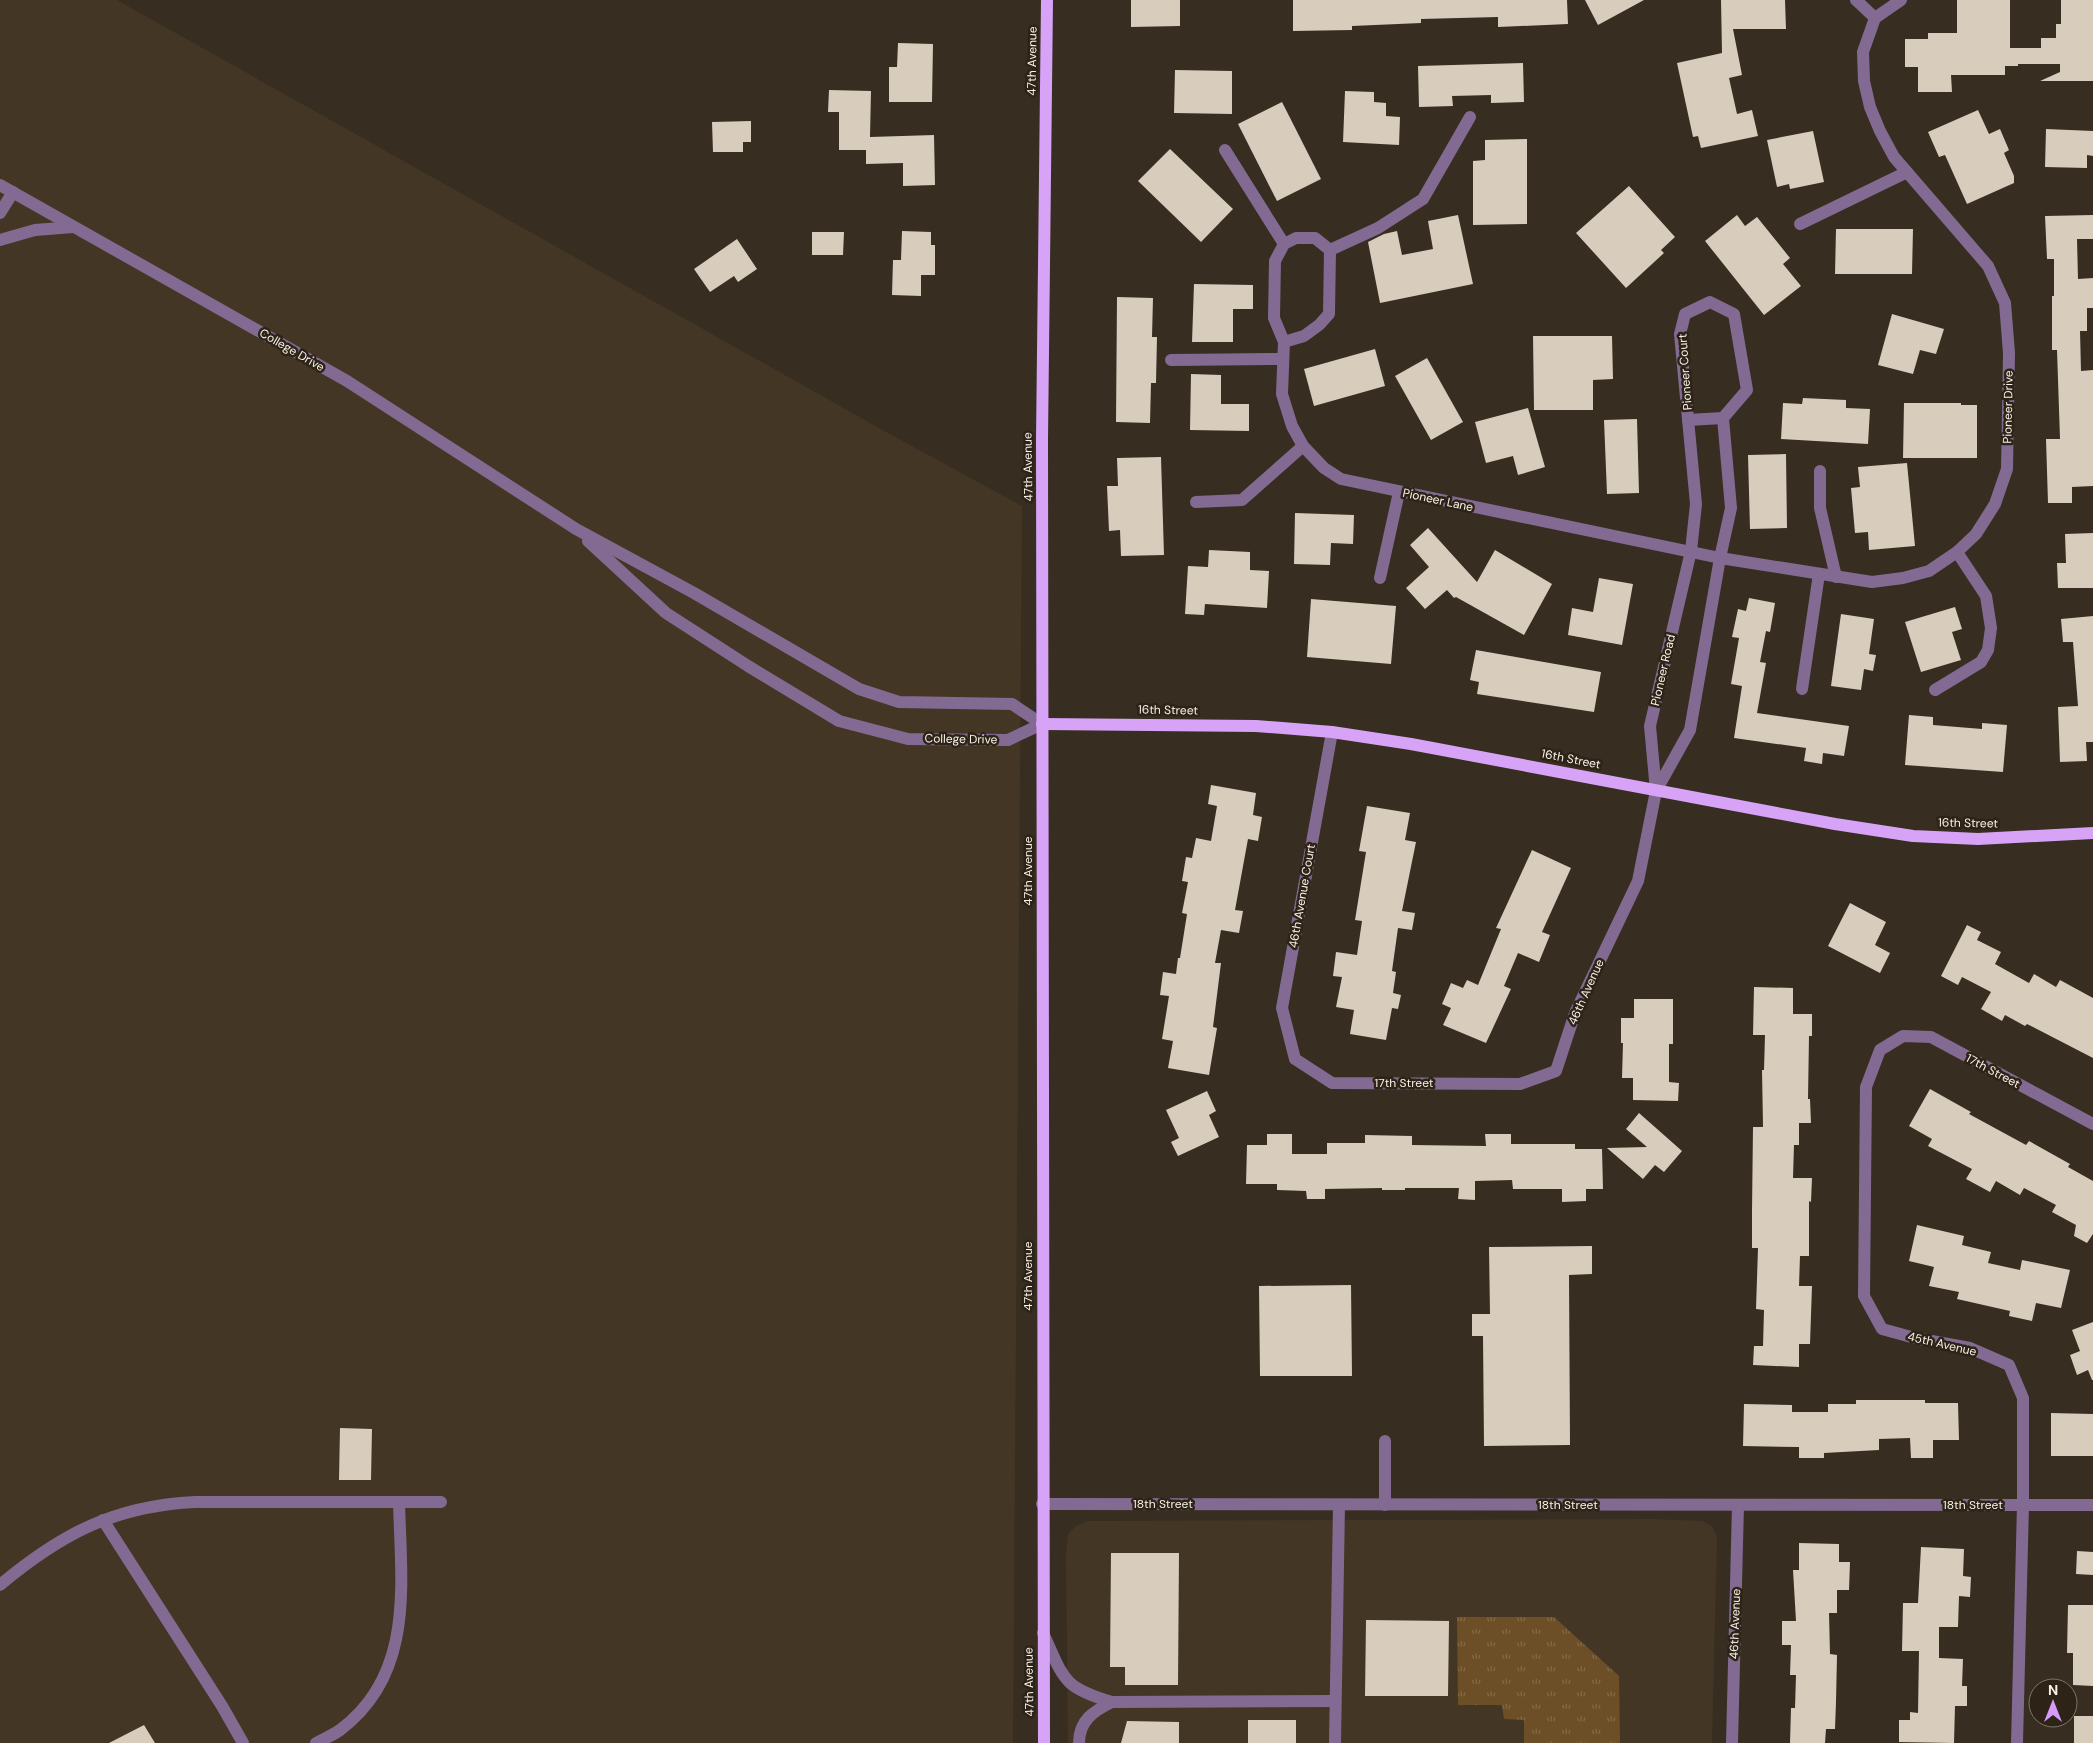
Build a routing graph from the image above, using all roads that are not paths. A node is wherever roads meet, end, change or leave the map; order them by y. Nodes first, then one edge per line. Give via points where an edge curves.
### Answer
1 (1047, 0) edge
2 (1856, 0) edge
3 (1901, 0) edge
4 (1875, 18) junction
5 (1470, 117) dead end
6 (1225, 150) dead end
7 (1907, 172) junction
8 (0, 185) edge
9 (13, 192) junction
10 (0, 214) edge
11 (1800, 224) dead end
12 (73, 228) junction
13 (0, 240) edge
14 (1284, 244) junction
15 (1330, 250) junction
16 (1284, 342) junction
17 (1284, 359) junction
18 (1171, 360) dead end
19 (1723, 418) junction
20 (1688, 420) junction
21 (1303, 446) junction
22 (1820, 471) dead end
23 (1399, 492) junction
24 (1196, 502) dead end
25 (576, 530) junction
26 (1691, 551) junction
27 (1957, 552) junction
28 (1720, 558) junction
29 (1820, 574) junction
30 (1836, 577) junction
31 (1380, 578) dead end
32 (1802, 689) dead end
33 (1935, 690) dead end
34 (1042, 724) junction
35 (1332, 732) junction
36 (1656, 791) junction
37 (2093, 833) edge
38 (1638, 881) joint
39 (1891, 1044) joint
40 (1295, 1059) joint
41 (1520, 1084) joint
42 (2093, 1124) edge
43 (1385, 1441) dead end
44 (399, 1502) junction
45 (441, 1502) dead end
46 (1042, 1504) junction
47 (1338, 1504) junction
48 (1385, 1504) junction
49 (1738, 1505) junction
50 (2023, 1505) junction
51 (2093, 1505) edge
52 (103, 1520) junction
53 (0, 1585) edge
54 (1043, 1633) junction
55 (1335, 1701) junction
56 (1112, 1702) junction
57 (243, 1743) edge
58 (316, 1743) edge
59 (1044, 1743) edge
60 (1079, 1743) edge
61 (1334, 1743) edge
62 (1732, 1743) edge
63 (2017, 1743) edge

1 - 34 main road, 47th Avenue via 1042,313
2 - 4 street
3 - 4 street
4 - 7 street, Pioneer Drive via 1864,52 1864,81 1880,131 1894,157
5 - 15 street via 1423,199 1378,228
6 - 14 street
7 - 11 street
7 - 27 street, Pioneer Drive via 1988,266 2005,304 2009,353 2007,469 1995,504 1976,534
8 - 9 street, College Drive
9 - 10 street
9 - 12 street, College Drive
12 - 13 street via 35,230
12 - 25 street, College Drive via 348,381
14 - 15 street via 1296,238 1315,238
14 - 16 street, Pioneer Lane via 1275,261 1274,318
15 - 16 street via 1329,314 1304,336
16 - 17 street, Pioneer Lane
17 - 18 street
17 - 21 street, Pioneer Lane via 1282,394 1292,426
19 - 20 street, Pioneer Court
19 - 20 street, Pioneer Court via 1747,390 1734,314 1710,302 1685,314 1680,334
19 - 28 street via 1731,508
20 - 26 street, Pioneer Court via 1696,504
21 - 23 street, Pioneer Lane via 1324,468 1341,479
21 - 24 street via 1242,500
22 - 30 street via 1820,508
23 - 26 street, Pioneer Lane
23 - 31 street
25 - 34 street, College Drive via 694,593 859,689 898,702 1012,704
25 - 34 street, College Drive via 666,613 839,721 908,739 1008,740
26 - 28 street, Pioneer Drive
26 - 36 street, Pioneer Road via 1650,726
27 - 30 street, Pioneer Drive via 1929,571 1903,578 1872,582
27 - 33 street via 1986,596 1991,628 1988,650 1982,662
28 - 29 street, Pioneer Drive
28 - 36 street, Pioneer Road via 1690,730
29 - 30 street, Pioneer Drive
29 - 32 street
34 - 35 main road, 16th Street via 1256,726
34 - 46 main road, 47th Avenue
35 - 36 main road, 16th Street via 1578,774
35 - 40 street, 46th Avenue Court via 1282,1008
36 - 37 main road, 16th Street via 1913,836 1978,838
36 - 38 street, Pioneer Road
38 - 41 street, 46th Avenue via 1574,1013 1556,1071
39 - 42 street, 17th Street via 1903,1036 1931,1037
39 - 50 street, 45th Avenue via 1880,1050 1866,1087 1864,1296 1882,1329 1970,1348 2009,1365 2023,1398
40 - 41 street, 17th Street via 1332,1083
43 - 48 street
44 - 45 street
44 - 52 street via 166,1503
44 - 58 street via 399,1627 392,1658 379,1687 361,1710 339,1730
46 - 47 street, 18th Street
46 - 54 main road, 47th Avenue
47 - 48 street, 18th Street
47 - 55 street
48 - 49 street, 18th Street
49 - 50 street, 18th Street
49 - 62 street, 46th Avenue
50 - 51 street, 18th Street
50 - 63 street, 45th Avenue
52 - 53 street via 63,1540
52 - 57 street
54 - 56 street via 1070,1685
54 - 59 main road, 47th Avenue
55 - 56 street
55 - 61 street
56 - 60 street via 1087,1718 1079,1734

